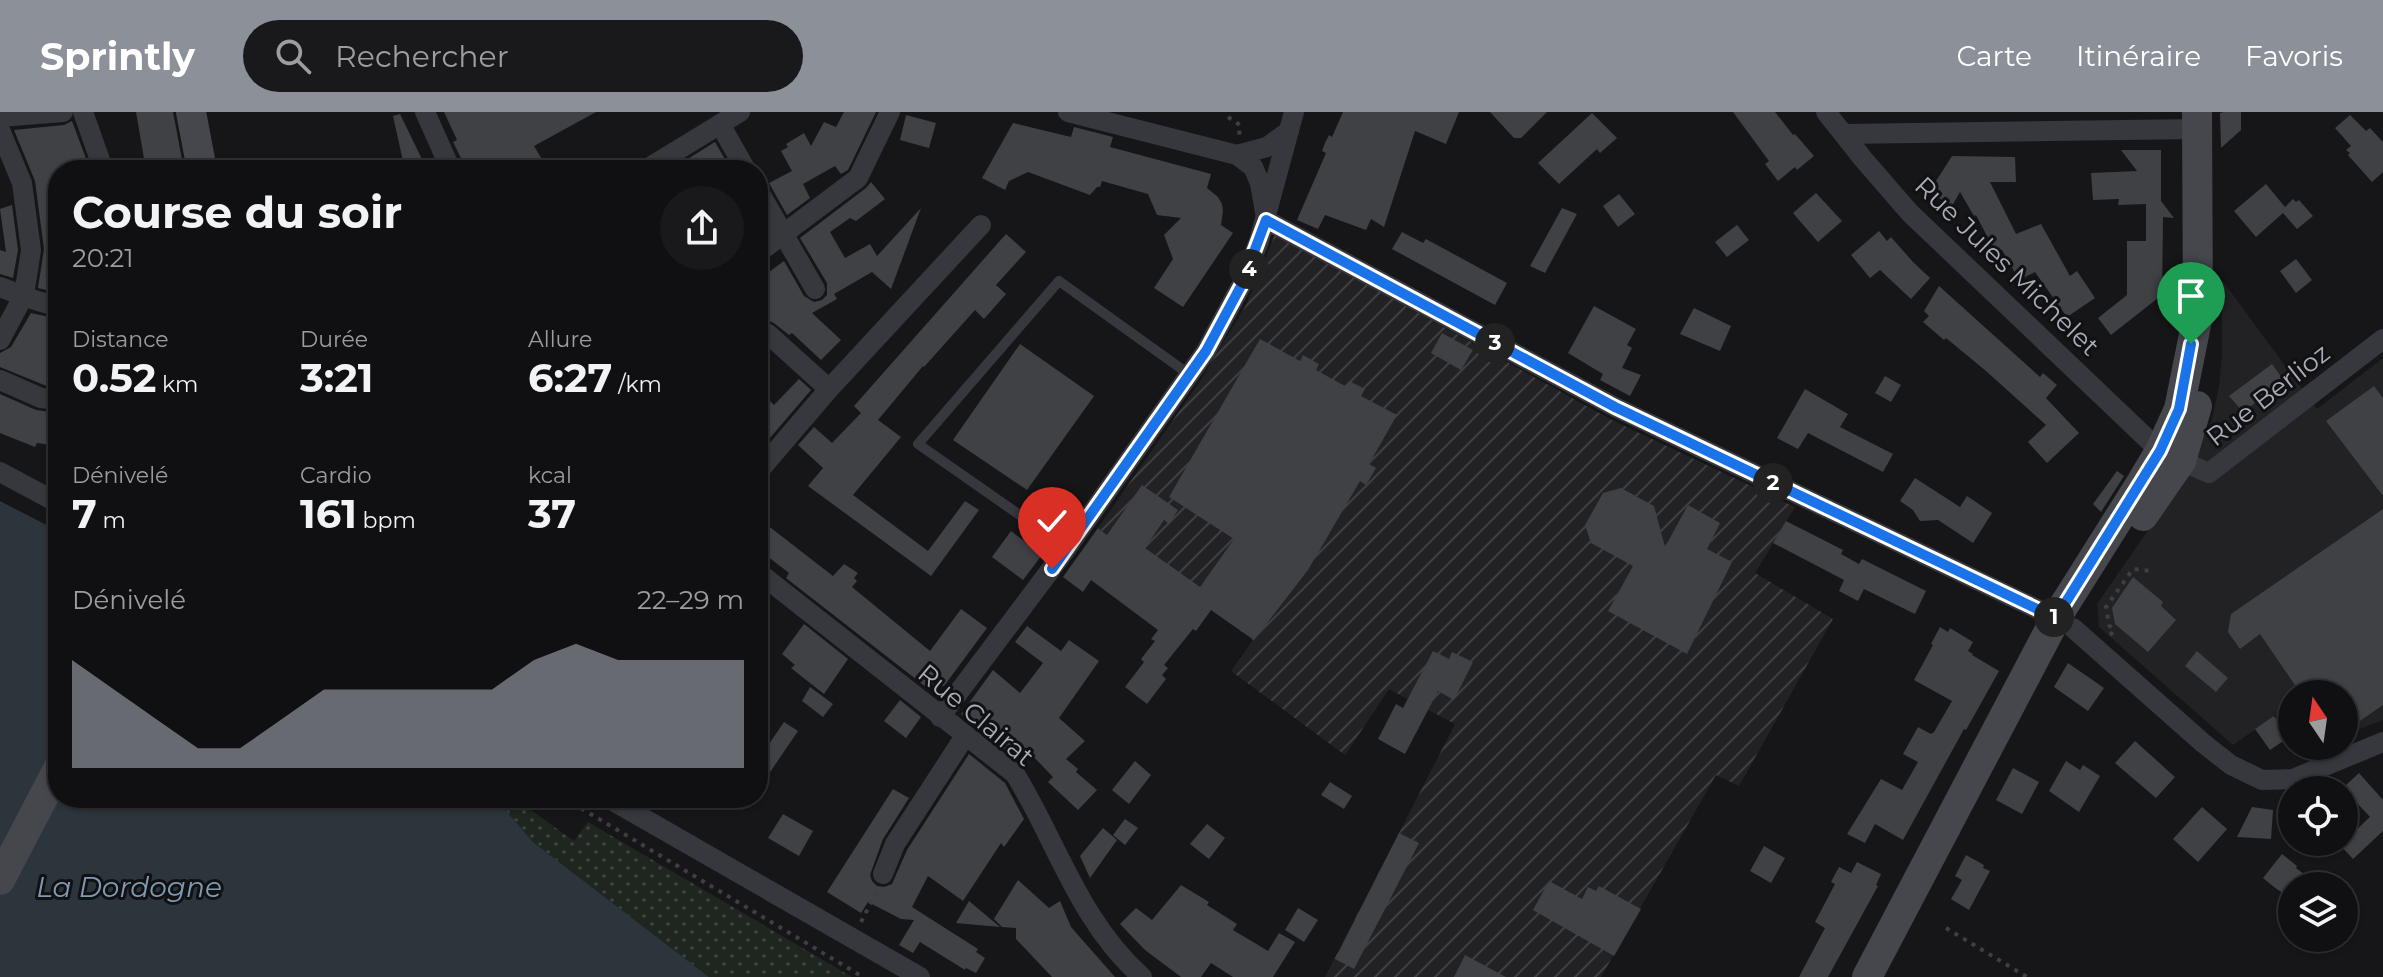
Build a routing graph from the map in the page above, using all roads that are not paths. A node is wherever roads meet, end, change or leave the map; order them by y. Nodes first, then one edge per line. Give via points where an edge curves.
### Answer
1 (63, 112) edge
2 (83, 112) edge
3 (191, 112) edge
4 (425, 112) edge
5 (740, 112) edge
6 (890, 112) edge
7 (1068, 112) edge
8 (1826, 112) edge
9 (0, 117) edge
10 (2197, 120) edge
11 (1291, 122) edge
12 (720, 124) junction
13 (0, 130) edge
14 (1845, 134) junction
15 (4, 154) edge
16 (1237, 155) junction
17 (100, 160) edge
18 (200, 160) edge
19 (447, 160) edge
20 (661, 160) edge
21 (740, 160) edge
22 (768, 208) edge
23 (1266, 220) junction
24 (981, 225) dead end
25 (783, 235) junction
26 (768, 246) edge
27 (0, 287) edge
28 (815, 289) dead end
29 (24, 295) junction
30 (48, 304) edge
31 (2198, 315) junction
32 (768, 334) edge
33 (2383, 339) edge
34 (0, 340) edge
35 (1190, 375) junction
36 (0, 380) edge
37 (829, 389) junction
38 (48, 399) edge
39 (2170, 456) junction
40 (768, 460) edge
41 (0, 472) edge
42 (48, 498) edge
43 (1067, 548) junction
44 (768, 580) edge
45 (2065, 623) junction
46 (940, 717) junction
47 (965, 736) junction
48 (2383, 742) edge
49 (48, 788) edge
50 (625, 808) edge
51 (883, 874) road end
52 (0, 880) edge
53 (920, 977) edge
54 (1142, 977) edge
55 (1867, 977) edge

1 - 9 street
2 - 17 street
3 - 18 main road
4 - 19 street
5 - 12 street
6 - 25 street via 858,178
7 - 16 street
8 - 14 street, Rue Jules Michelet
10 - 14 street
10 - 31 main road
11 - 16 street via 1267,147
11 - 23 street
12 - 20 street
12 - 21 street
13 - 15 street
14 - 39 street, Rue Jules Michelet via 1910,213
15 - 29 street via 22,183 26,201 31,250
16 - 23 street via 1253,167
22 - 25 street
23 - 35 street via 1242,284
23 - 45 street via 1615,407
24 - 37 street
25 - 26 street
25 - 28 street
27 - 29 street
29 - 30 street
29 - 34 street
31 - 39 main road
31 - 39 main road via 2206,343 2199,398
32 - 37 street
33 - 39 street, Rue Berlioz via 2209,473
35 - 43 street
35 - 43 lane via 1059,281 918,444
36 - 38 street
37 - 40 street
39 - 45 main road via 2089,600
41 - 42 street
43 - 46 street
44 - 46 street, Rue Clairat
45 - 48 street via 2231,765 2262,780 2293,779
45 - 55 main road via 2018,716 1971,783
46 - 47 street, Rue Clairat
47 - 51 street via 895,844
47 - 54 street, Rue Clairat via 1015,774 1088,914
49 - 52 main road
50 - 53 street

